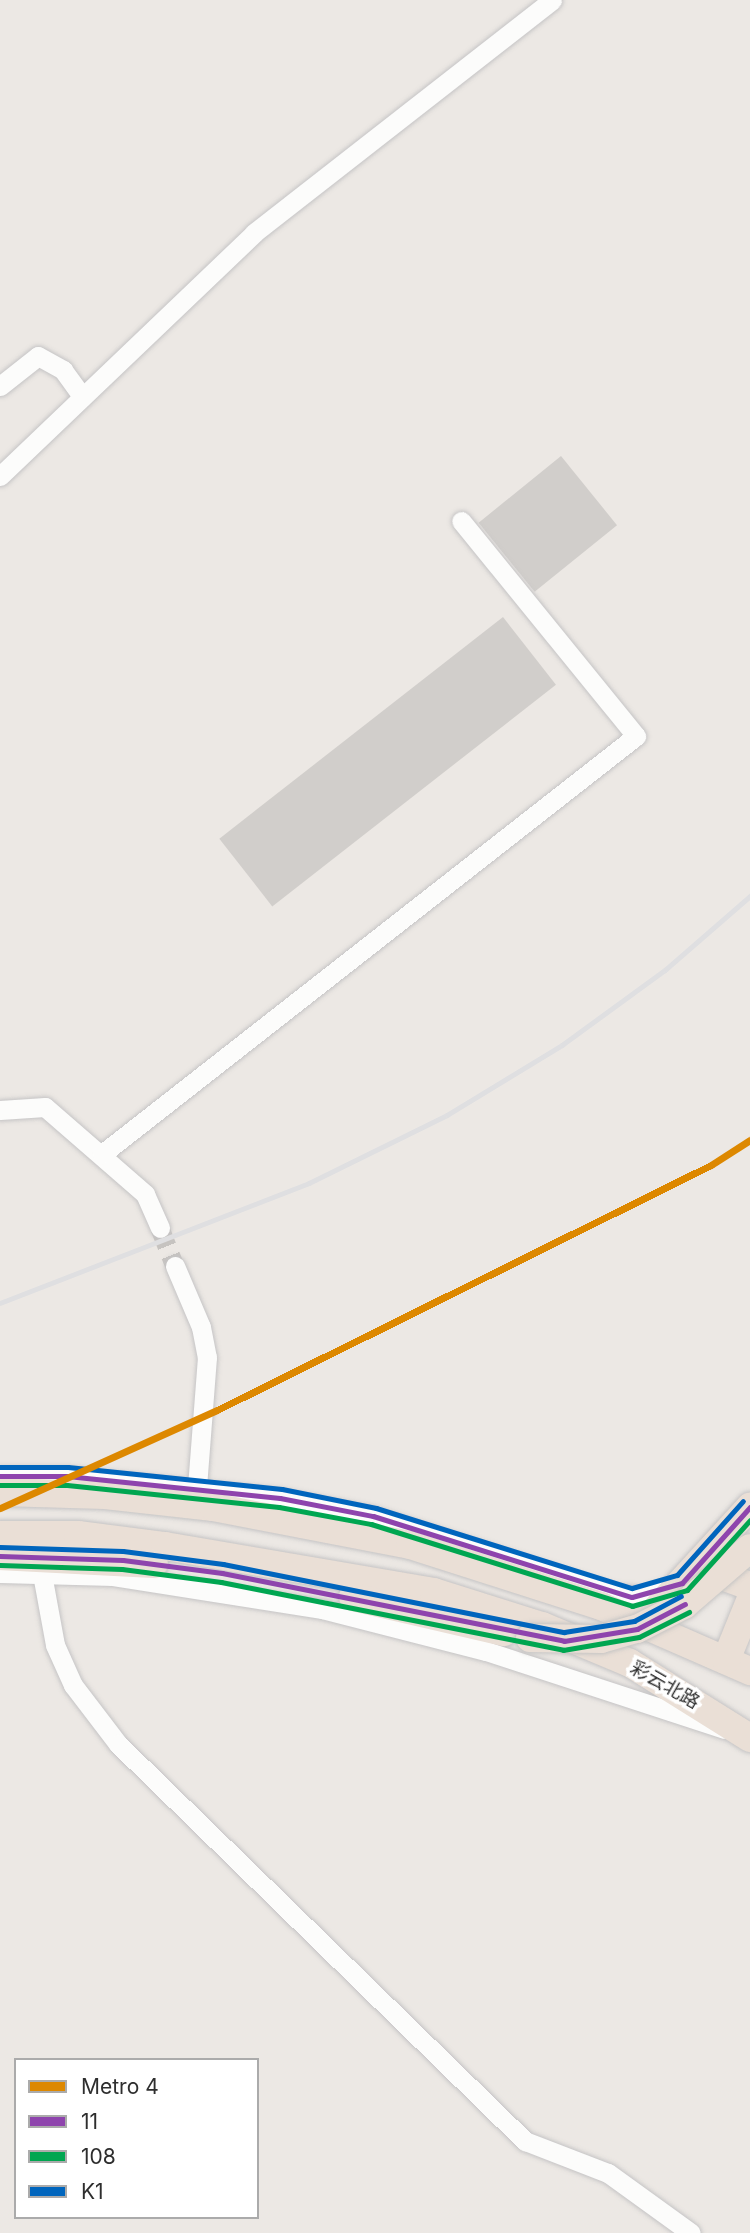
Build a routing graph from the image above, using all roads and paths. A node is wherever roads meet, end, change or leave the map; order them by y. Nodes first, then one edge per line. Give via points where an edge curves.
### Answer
1 (552, 0) edge
2 (0, 386) edge
3 (80, 395) junction
4 (0, 476) edge
5 (461, 521) dead end
6 (0, 1110) edge
7 (102, 1154) junction
8 (160, 1228) tunnel mouth
9 (175, 1266) tunnel mouth
10 (0, 1476) edge
11 (197, 1488) junction
12 (0, 1492) edge
13 (750, 1507) edge
14 (0, 1535) edge
15 (723, 1538) junction
16 (750, 1548) edge
17 (0, 1556) edge
18 (0, 1573) edge
19 (42, 1574) junction
20 (682, 1583) junction
21 (750, 1586) edge
22 (615, 1594) junction
23 (750, 1601) edge
24 (643, 1624) junction
25 (750, 1628) edge
26 (738, 1666) edge
27 (746, 1736) edge
28 (691, 2233) edge

1 - 3 street via 254,233
2 - 3 street via 37,356 63,370
3 - 4 street
5 - 7 street via 636,736
6 - 7 street via 45,1107
7 - 8 street via 145,1194
9 - 11 street via 201,1327 207,1357
10 - 11 street
11 - 22 street via 373,1516
12 - 24 highway via 105,1495 213,1507 410,1545
13 - 15 highway
14 - 27 highway, 彩云北路 via 78,1535 165,1546 434,1592 542,1626 629,1663 682,1691
15 - 20 highway
15 - 21 highway via 720,1570 731,1583
16 - 17 highway, bridge via 684,1605 649,1623 601,1639 564,1642 222,1573 124,1560
18 - 19 street
19 - 27 street via 113,1576 322,1609 486,1651
19 - 28 street via 55,1644 73,1685 118,1744 525,2141 608,2172
20 - 22 street via 646,1596
20 - 24 highway
22 - 24 highway
23 - 26 highway
24 - 26 highway
25 - 26 street

